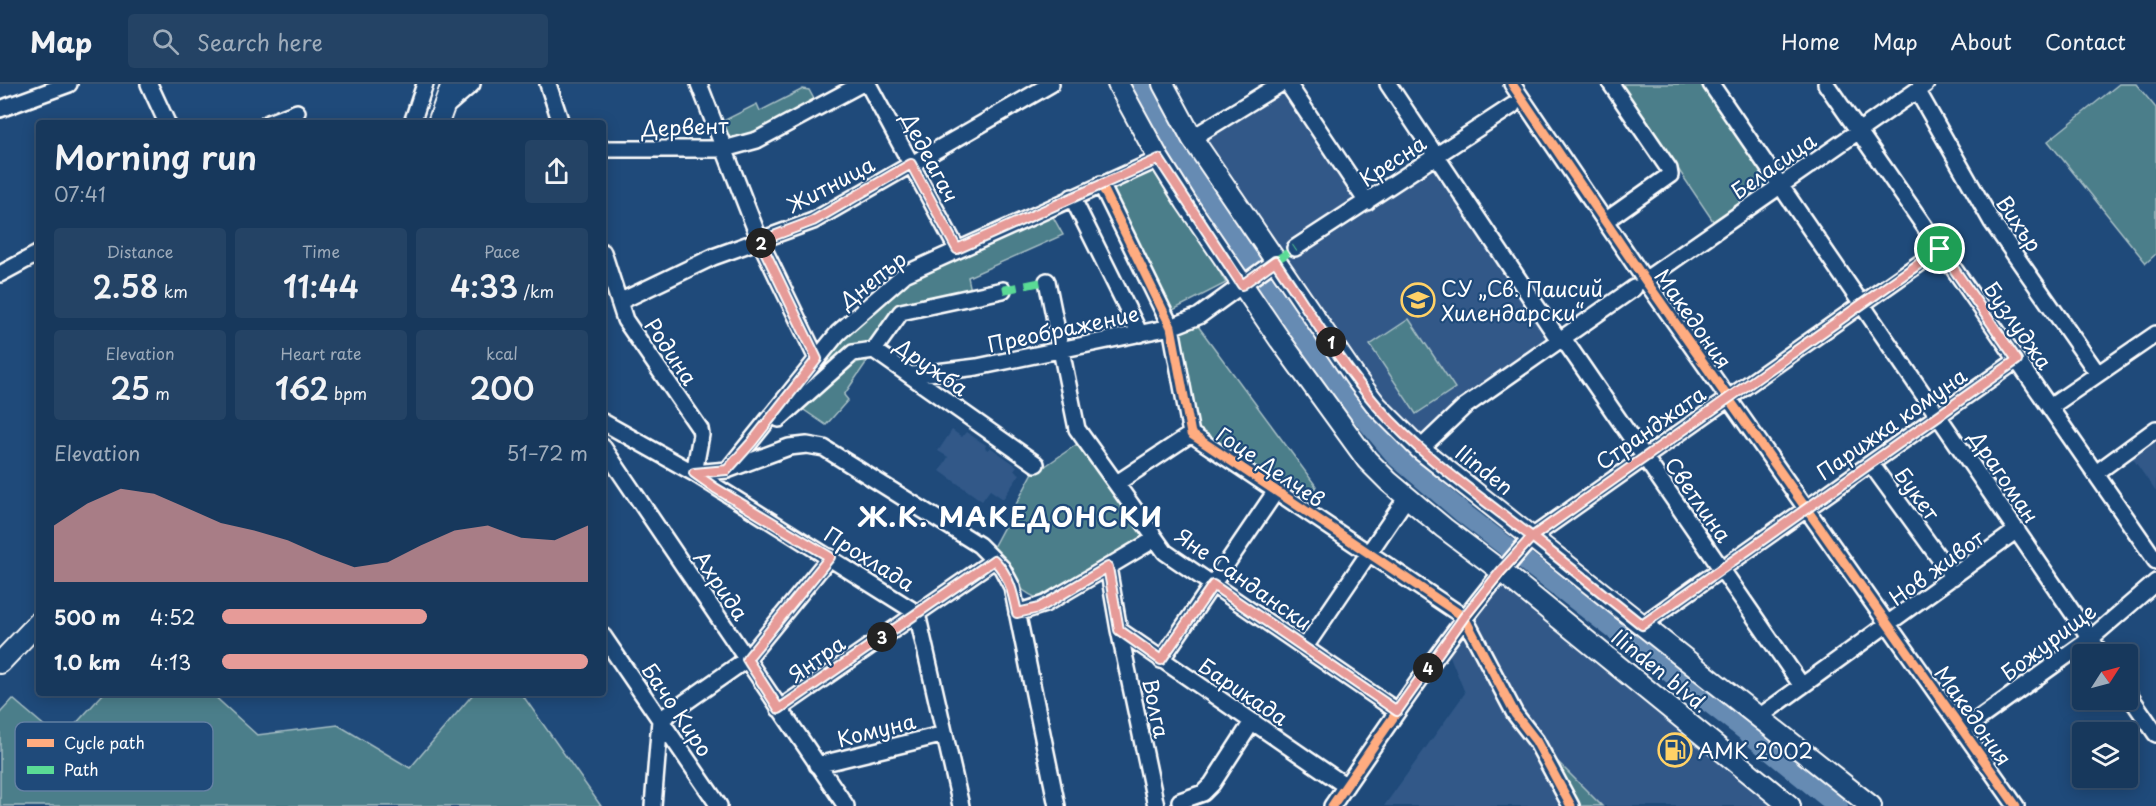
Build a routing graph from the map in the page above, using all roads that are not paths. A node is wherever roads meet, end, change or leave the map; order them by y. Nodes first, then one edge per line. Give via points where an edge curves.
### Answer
1 (69, 84) edge
2 (149, 84) edge
3 (425, 84) edge
4 (452, 84) edge
5 (472, 84) edge
6 (548, 84) edge
7 (699, 84) edge
8 (861, 84) edge
9 (868, 84) edge
10 (1051, 84) edge
11 (1118, 84) edge
12 (1163, 84) edge
13 (1280, 84) edge
14 (1288, 84) edge
15 (1388, 84) edge
16 (1512, 84) edge
17 (1611, 84) edge
18 (1711, 84) edge
19 (1826, 84) edge
20 (1921, 87) edge
21 (1512, 106) dead end
22 (0, 109) edge
23 (297, 112) dead end
24 (441, 116) edge
25 (166, 120) edge
26 (276, 120) edge
27 (413, 120) edge
28 (560, 120) edge
29 (1858, 130) junction
30 (1192, 138) junction
31 (606, 149) edge
32 (724, 149) junction
33 (1436, 157) junction
34 (1159, 159) junction
35 (911, 164) junction
36 (1101, 184) junction
37 (1781, 185) junction
38 (1072, 197) junction
39 (1367, 202) junction
40 (1605, 221) junction
41 (760, 241) junction
42 (1295, 248) dead end
43 (957, 249) junction
44 (1940, 249) junction
45 (36, 255) edge
46 (606, 261) edge
47 (1271, 264) junction
48 (0, 274) edge
49 (1047, 281) dead end
50 (1246, 281) junction
51 (1639, 284) junction
52 (1003, 290) dead end
53 (620, 302) junction
54 (1861, 304) junction
55 (1171, 327) junction
56 (1140, 334) junction
57 (2156, 334) edge
58 (1561, 338) junction
59 (874, 350) junction
60 (1062, 351) junction
61 (817, 359) junction
62 (2017, 360) junction
63 (2098, 374) junction
64 (912, 375) junction
65 (1727, 398) junction
66 (2050, 407) junction
67 (1938, 416) junction
68 (606, 425) edge
69 (2156, 429) edge
70 (1191, 434) junction
71 (752, 442) junction
72 (1420, 449) junction
73 (606, 451) edge
74 (1644, 456) junction
75 (1036, 464) dead end
76 (1871, 464) junction
77 (727, 470) junction
78 (694, 473) junction
79 (2096, 473) junction
80 (1117, 483) junction
81 (1276, 491) junction
82 (1407, 497) junction
83 (1807, 509) junction
84 (2017, 530) junction
85 (1155, 539) junction
86 (2154, 553) edge
87 (1369, 554) junction
88 (1517, 554) junction
89 (830, 557) junction
90 (994, 560) junction
91 (1108, 567) junction
92 (1721, 568) junction
93 (1953, 577) junction
94 (2156, 582) edge
95 (1213, 585) junction
96 (917, 613) junction
97 (1017, 613) junction
98 (1464, 617) junction
99 (1888, 624) junction
100 (36, 625) edge
101 (1642, 625) junction
102 (1119, 630) junction
103 (2090, 639) junction
104 (606, 640) edge
105 (2094, 644) edge
106 (1305, 647) junction
107 (747, 659) junction
108 (1161, 660) junction
109 (0, 663) edge
110 (1802, 686) junction
111 (2138, 708) edge
112 (779, 709) junction
113 (1397, 711) junction
114 (1759, 717) junction
115 (660, 720) junction
116 (1252, 722) junction
117 (1963, 730) junction
118 (945, 734) junction
119 (2156, 734) edge
120 (817, 765) junction
121 (1346, 786) junction
122 (1180, 801) junction
123 (653, 806) edge
124 (719, 806) edge
125 (846, 806) edge
126 (961, 806) edge
127 (1057, 806) edge
128 (1158, 806) edge
129 (1197, 806) edge
130 (1332, 806) edge
131 (1571, 806) edge
132 (1790, 806) edge
133 (1871, 806) edge
134 (2016, 806) edge

1 - 22 street
2 - 25 street
3 - 27 street
4 - 24 main road
5 - 24 street
6 - 28 street
7 - 32 street
8 - 32 street, Дервент via 757,140
9 - 35 street, Дедеагач
10 - 35 street, Житница
11 - 34 main road, Ilinden
12 - 30 main road, Ilinden
13 - 30 street
14 - 39 street
15 - 33 street, Светлина
16 - 40 street, Македония
17 - 40 street via 1670,175
18 - 37 street, Драгоман
19 - 29 street, Бузлуджа
20 - 29 street, Беласица
20 - 63 street, Вихър via 1992,222
21 - 33 street, Кресна
23 - 26 street
29 - 37 street, Беласица
29 - 44 street, Бузлуджа
30 - 47 main road, Ilinden
31 - 32 street, Дервент
32 - 41 street
33 - 39 street, Кресна
33 - 58 street, Светлина
34 - 36 street, Днепър
34 - 50 main road, Ilinden
35 - 41 street, Житница via 813,221
35 - 43 street, Дедеагач
36 - 38 street, Днепър
36 - 55 street, Гоце Делчев
37 - 51 street, Беласица
37 - 54 street, Драгоман
38 - 43 street, Днепър
38 - 56 street
39 - 42 street, Кресна
40 - 51 street, Македония
41 - 53 street, Житница via 713,257
41 - 61 street
43 - 61 street, Днепър via 905,274 838,333
44 - 54 street, Странджата
44 - 62 street, Бузлуджа
45 - 48 street
46 - 53 street, Родина
47 - 50 street, Преображение
47 - 72 main road, Ilinden via 1377,406
49 - 60 street, Яне Сандански
50 - 55 street, Преображение via 1199,316
50 - 82 main road, Ilinden via 1367,460
51 - 58 street, Беласица
51 - 65 street, Македония
52 - 59 street, Днепър via 901,312
53 - 78 street, Родина via 625,320 700,429
54 - 65 street, Странджата
54 - 67 street, Драгоман
55 - 56 street, Преображение
55 - 70 street, Гоце Делчев
56 - 60 street, Преображение
57 - 63 street
58 - 72 street, Беласица via 1464,407
58 - 74 street, Светлина
59 - 64 street, Дружба
59 - 71 street, Дружба via 853,353
60 - 64 street, Преображение
60 - 80 street, Яне Сандански via 1077,429
61 - 71 street, Днепър
62 - 66 street, Бузлуджа
62 - 67 street, Парижка комуна
63 - 66 street
64 - 75 street, Дружба
65 - 74 street, Странджата
65 - 83 street, Македония
66 - 79 street, Бузлуджа
67 - 76 street, Парижка комуна
67 - 84 street, Драгоман
68 - 78 street, Прохлада
69 - 79 street
70 - 80 street
70 - 81 street, Гоце Делчев
71 - 77 street, Днепър
72 - 88 main road, Ilinden
73 - 107 street, Ахрида
74 - 88 street, Странджата
74 - 92 street, Светлина
76 - 83 street, Парижка комуна
76 - 93 street, Букет
77 - 78 street
77 - 90 street via 789,447 825,448 979,545
78 - 89 street, Прохлада
79 - 86 street, Бузлуджа
80 - 85 street, Яне Сандански
81 - 87 street, Гоце Делчев
81 - 95 street
82 - 87 street
82 - 88 main road, Ilinden
83 - 92 street, Парижка комуна
83 - 99 street, Македония
84 - 93 street, Нов живот
84 - 103 street, Драгоман
85 - 91 street
85 - 95 street, Яне Сандански via 1165,552
87 - 98 street, Гоце Делчев
87 - 106 street
88 - 98 street
88 - 101 main road, Ilinden
88 - 132 main road, Ilinden blvd.
89 - 96 street, Прохлада
89 - 107 street
90 - 96 street, Янтра
90 - 97 street via 1012,587
91 - 97 street via 1039,608
91 - 102 street, Волга
92 - 101 street, Парижка комуна
92 - 110 street, Светлина
93 - 99 street, Нов живот
94 - 103 street, Божурище
95 - 106 street, Яне Сандански
95 - 108 street
96 - 112 street, Янтра
96 - 118 street, Прохлада
97 - 127 street
98 - 113 street
98 - 131 street via 1515,714 1536,741
99 - 110 street, Нов живот
99 - 117 street, Македония
100 - 109 main road
101 - 114 main road, Ilinden
102 - 108 street, Барикада
102 - 128 street, Волга
103 - 105 street, Драгоман
103 - 117 street, Божурище
104 - 115 street, Бачо Киро
106 - 113 street, Яне Сандански
107 - 112 street, Ахрида
107 - 115 street
108 - 116 street, Барикада
110 - 114 street, Нов живот
111 - 119 street
112 - 120 street, Ахрида
113 - 121 street
114 - 133 main road, Ilinden
115 - 123 street
115 - 124 street, Бачо Киро
116 - 121 street, Барикада
116 - 122 street via 1212,784 1203,793
117 - 134 street, Македония
118 - 120 street, Комуна
118 - 126 street, Прохлада
120 - 125 street, Ахрида
121 - 130 street
122 - 128 street
122 - 129 street

